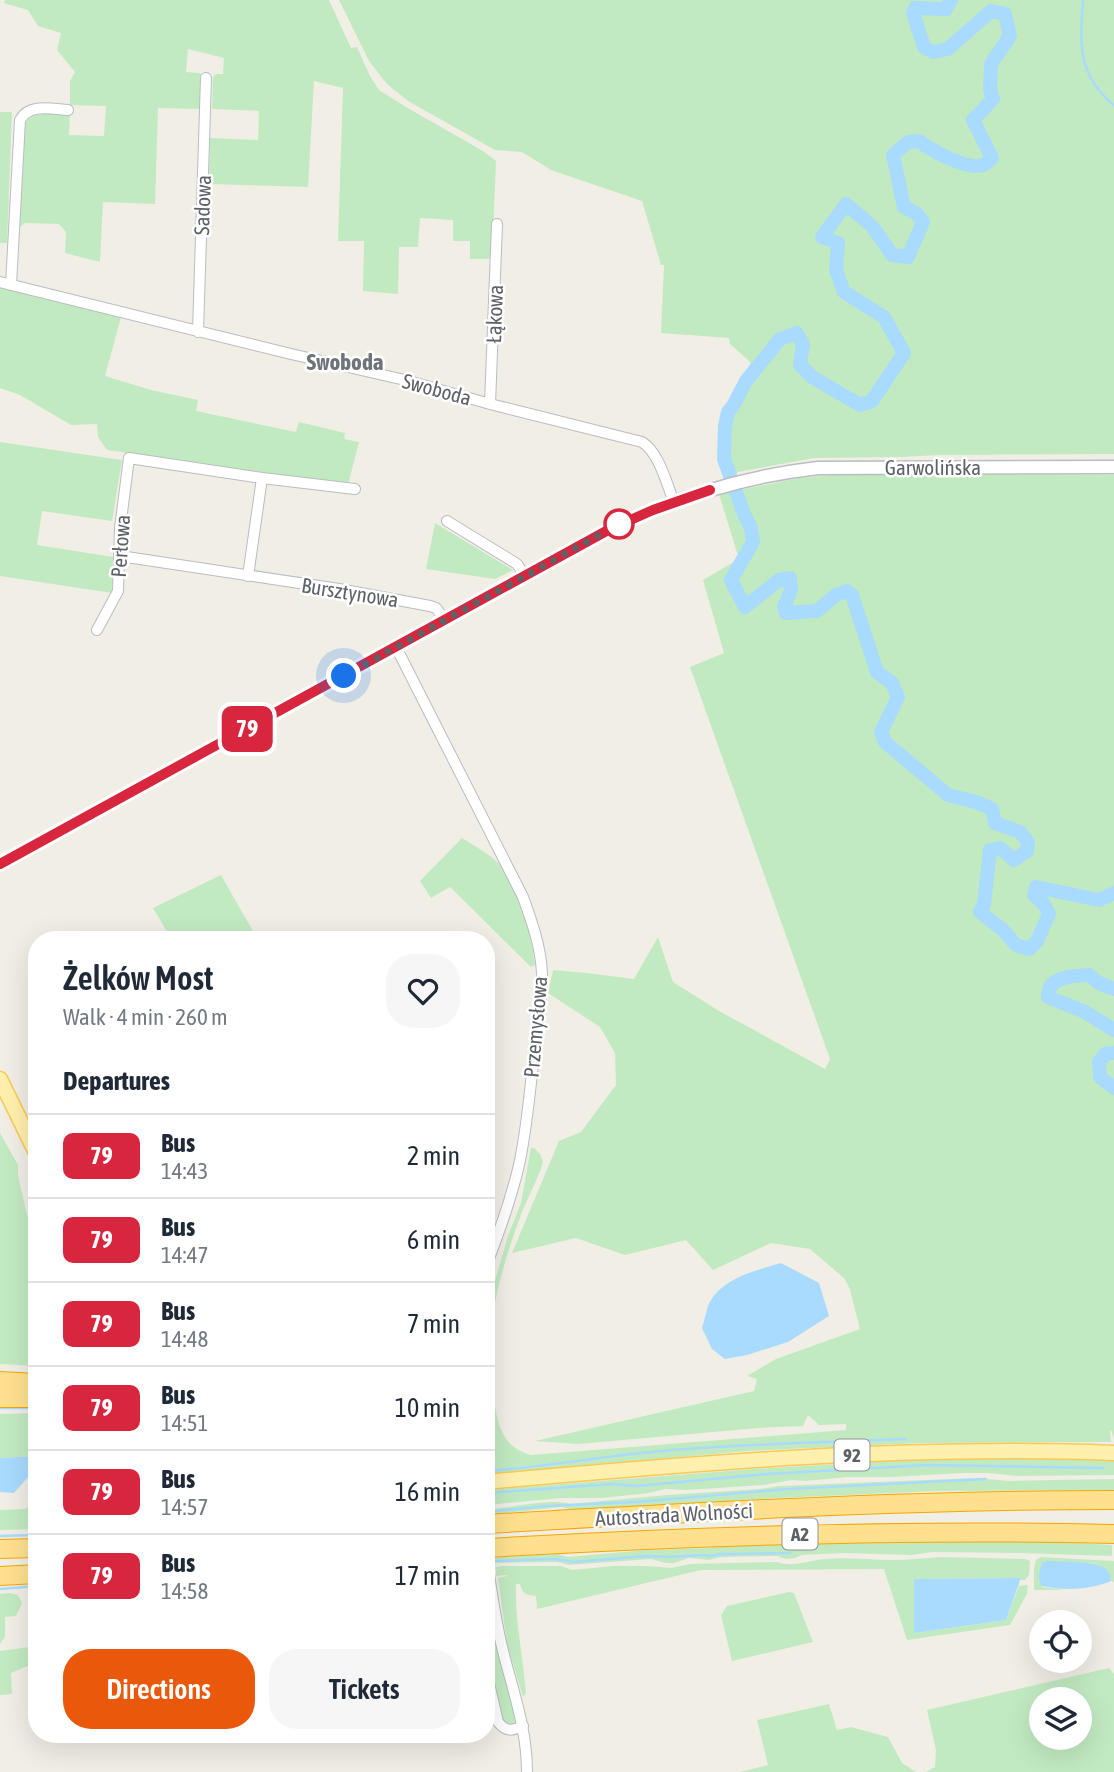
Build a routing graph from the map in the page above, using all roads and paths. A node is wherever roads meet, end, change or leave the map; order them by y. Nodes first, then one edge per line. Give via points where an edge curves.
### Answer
1 (206, 78) dead end
2 (68, 110) dead end
3 (497, 224) dead end
4 (5, 283) edge
5 (198, 332) junction
6 (490, 404) junction
7 (1114, 467) edge
8 (262, 478) junction
9 (355, 489) dead end
10 (674, 502) junction
11 (447, 521) dead end
12 (120, 556) junction
13 (248, 576) junction
14 (525, 576) junction
15 (445, 620) junction
16 (97, 630) dead end
17 (396, 647) junction
18 (0, 864) edge
19 (0, 1079) edge
20 (28, 1137) edge
21 (495, 1231) edge
22 (0, 1381) edge
23 (28, 1383) edge
24 (0, 1398) edge
25 (28, 1398) edge
26 (1114, 1453) edge
27 (495, 1481) edge
28 (1114, 1500) edge
29 (495, 1524) edge
30 (1114, 1534) edge
31 (28, 1548) edge
32 (495, 1548) edge
33 (0, 1549) edge
34 (28, 1574) edge
35 (0, 1576) edge
36 (495, 1609) edge
37 (495, 1709) edge
38 (523, 1726) junction
39 (527, 1772) edge

1 - 5 street, Sadowa
2 - 4 street via 33,109 20,120
3 - 6 street, Łąkowa
4 - 5 street, Swoboda
5 - 6 street, Swoboda
6 - 10 street, Swoboda via 646,444
7 - 10 main road, Garwolińska via 818,468 752,479
8 - 9 street
8 - 12 street, Perłowa via 129,458
8 - 13 street
10 - 14 main road, Garwolińska via 610,529
11 - 14 street via 517,564
12 - 13 street, Bursztynowa
12 - 16 street, Perłowa via 118,591
13 - 15 street, Bursztynowa via 430,606
14 - 15 main road, Garwolińska
15 - 17 main road, Garwolińska
17 - 18 main road, Garwolińska
17 - 21 street, Przemysłowa via 523,897 538,948 542,974 525,1133 513,1188
19 - 20 main road
22 - 23 highway
24 - 25 highway
26 - 27 main road, 92 via 900,1453
28 - 29 highway, Autostrada Wolności / A2 via 923,1502
30 - 32 highway, Autostrada Wolności / A2 via 835,1533
31 - 33 highway
34 - 35 highway
36 - 38 street
37 - 38 street via 503,1729
38 - 39 street

